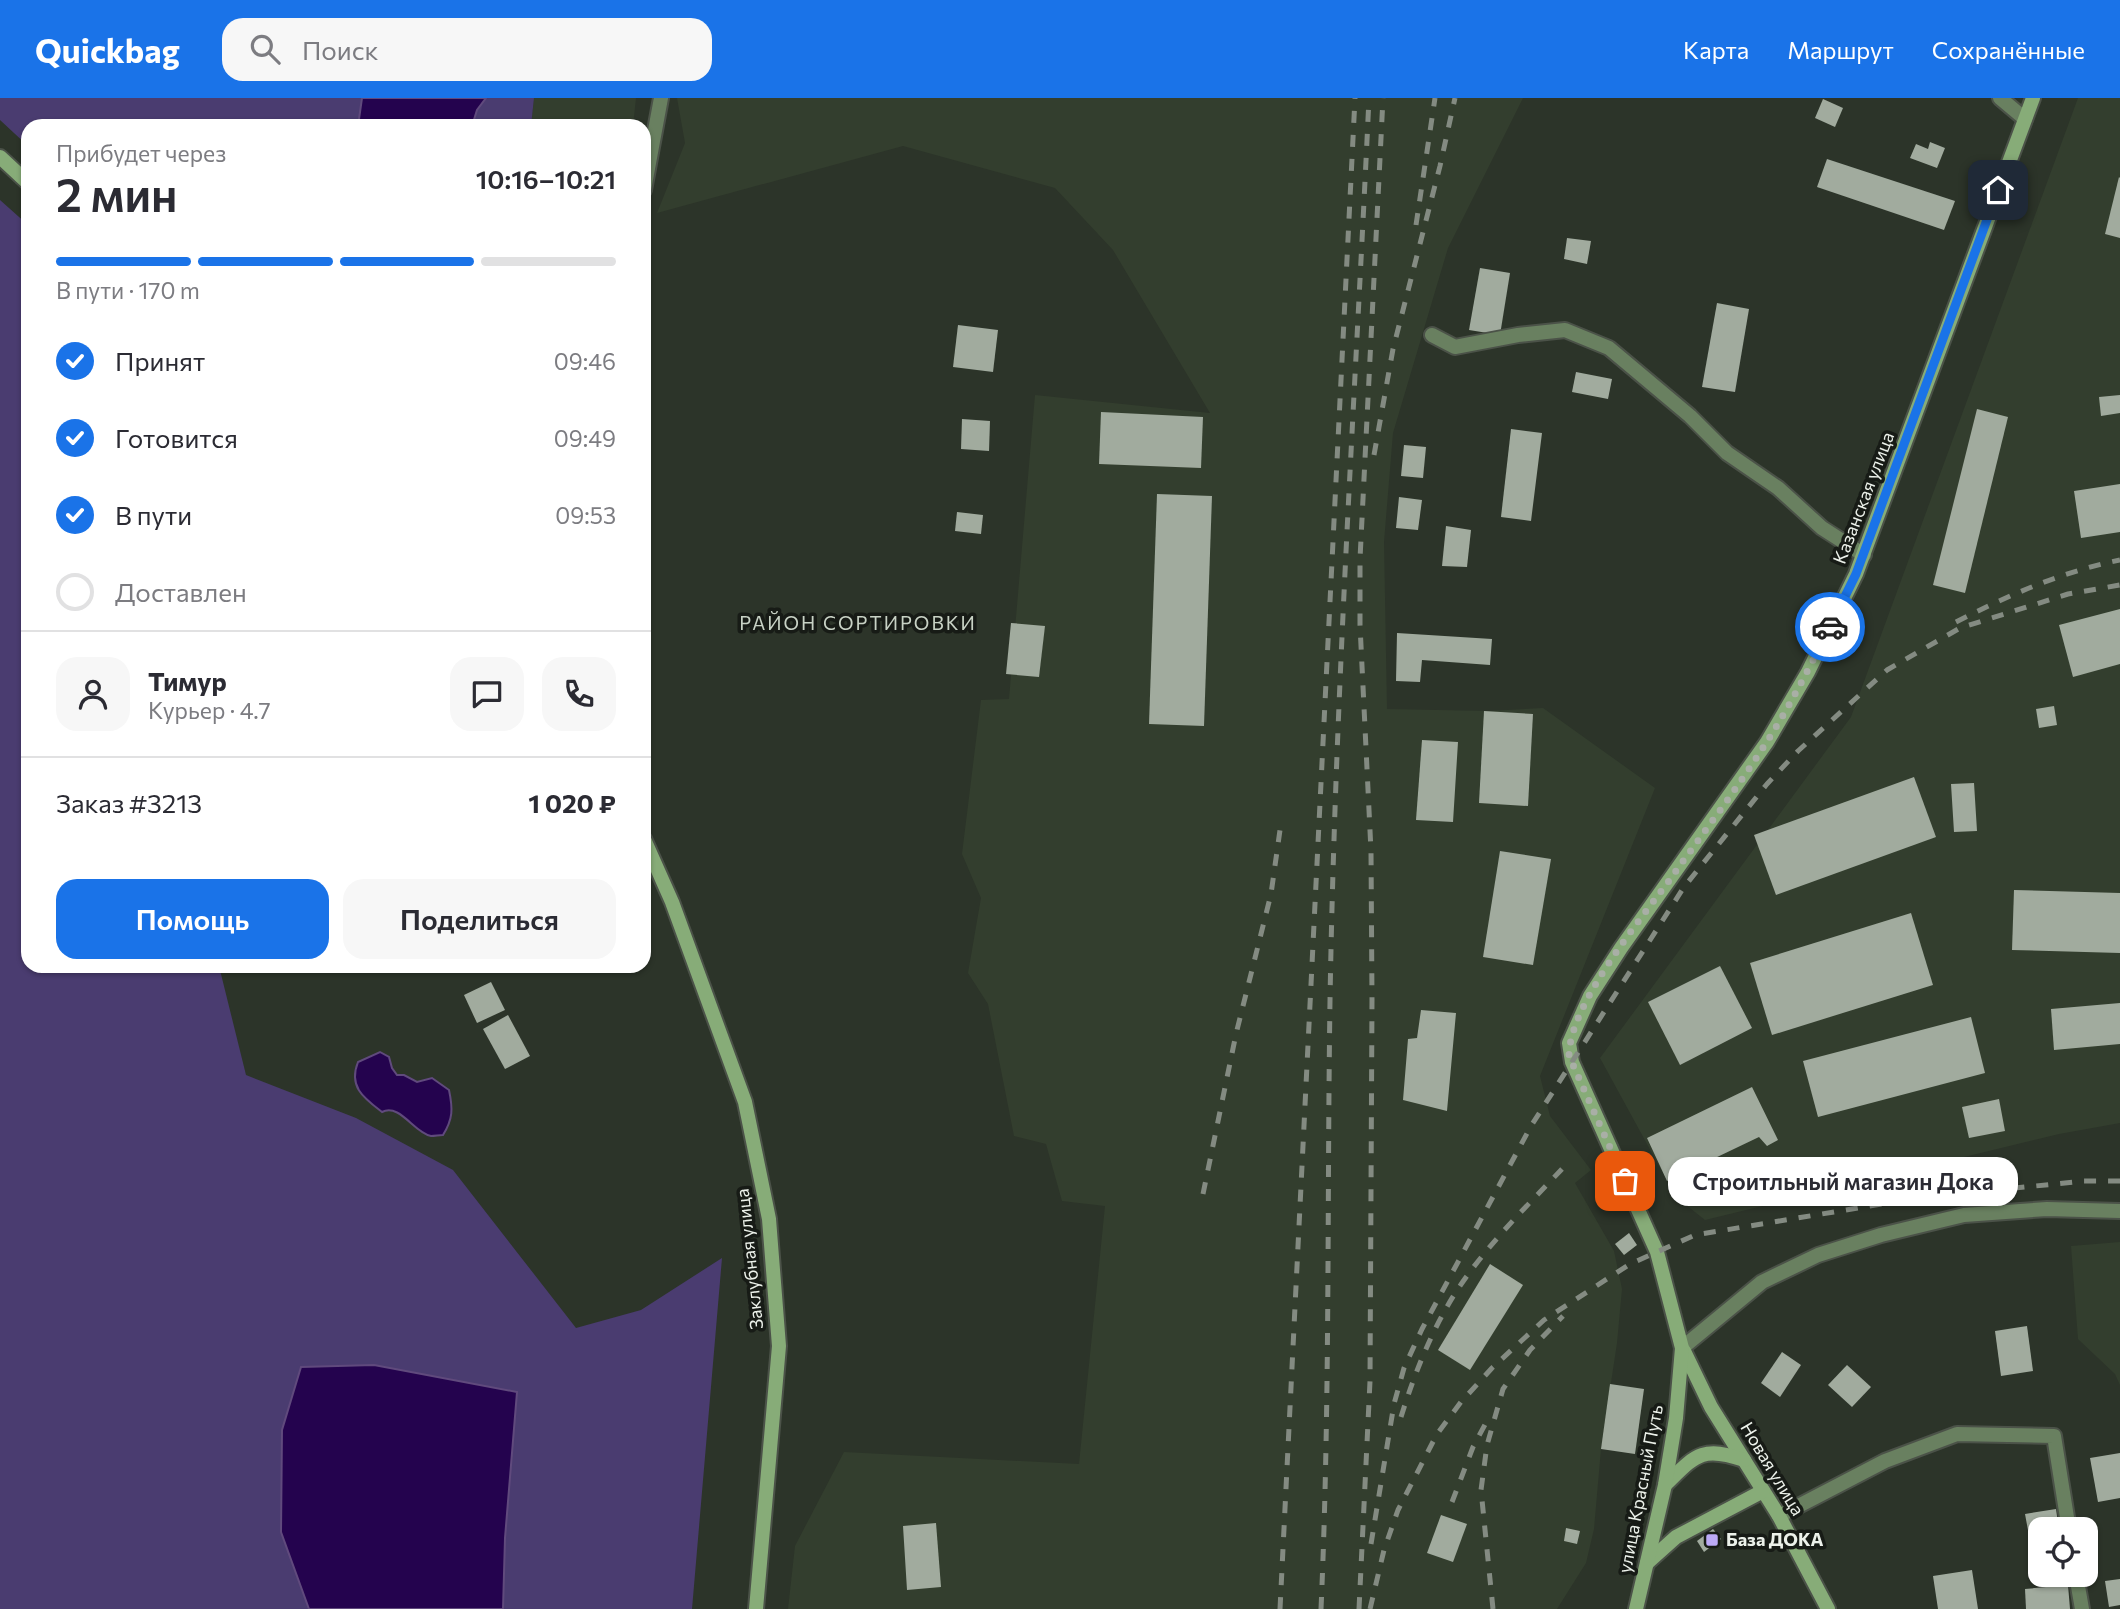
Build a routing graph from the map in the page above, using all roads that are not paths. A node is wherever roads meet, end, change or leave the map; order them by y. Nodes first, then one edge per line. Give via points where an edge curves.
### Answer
1 (662, 98) edge
2 (2000, 98) edge
3 (2033, 98) edge
4 (2025, 119) junction
5 (651, 154) edge
6 (0, 157) edge
7 (21, 176) edge
8 (1432, 335) dead end
9 (1864, 555) junction
10 (651, 855) edge
11 (1572, 1062) joint
12 (2120, 1211) edge
13 (1682, 1349) junction
14 (1744, 1460) junction
15 (1665, 1485) junction
16 (1763, 1491) junction
17 (1779, 1516) junction
18 (2067, 1517) edge
19 (1647, 1563) junction
20 (2078, 1587) edge
21 (756, 1609) edge
22 (1636, 1609) edge
23 (1828, 1609) edge
24 (2082, 1609) edge

1 - 5 street
2 - 4 street
3 - 4 main road, Казанская улица
4 - 9 main road, Казанская улица
6 - 7 main road
8 - 9 street via 1455,347 1565,330 1609,348 1727,453
9 - 11 main road, Казанская улица via 1808,671 1767,742 1590,996 1569,1043
10 - 21 main road, Заклубная улица via 745,1102 769,1219 779,1346
11 - 13 main road, улица Красный Путь via 1657,1252
12 - 13 street via 2047,1209 1964,1215 1881,1235 1818,1255 1762,1282
13 - 14 main road, Новая улица
13 - 15 main road, улица Красный Путь
14 - 15 main road via 1722,1452 1705,1453
14 - 16 main road, Новая улица
15 - 19 main road, улица Красный Путь
16 - 17 main road, Новая улица
16 - 19 main road via 1676,1537
17 - 18 street via 1885,1461 1957,1434 2054,1436
17 - 23 main road, Новая улица
19 - 22 main road, улица Красный Путь
20 - 24 street

